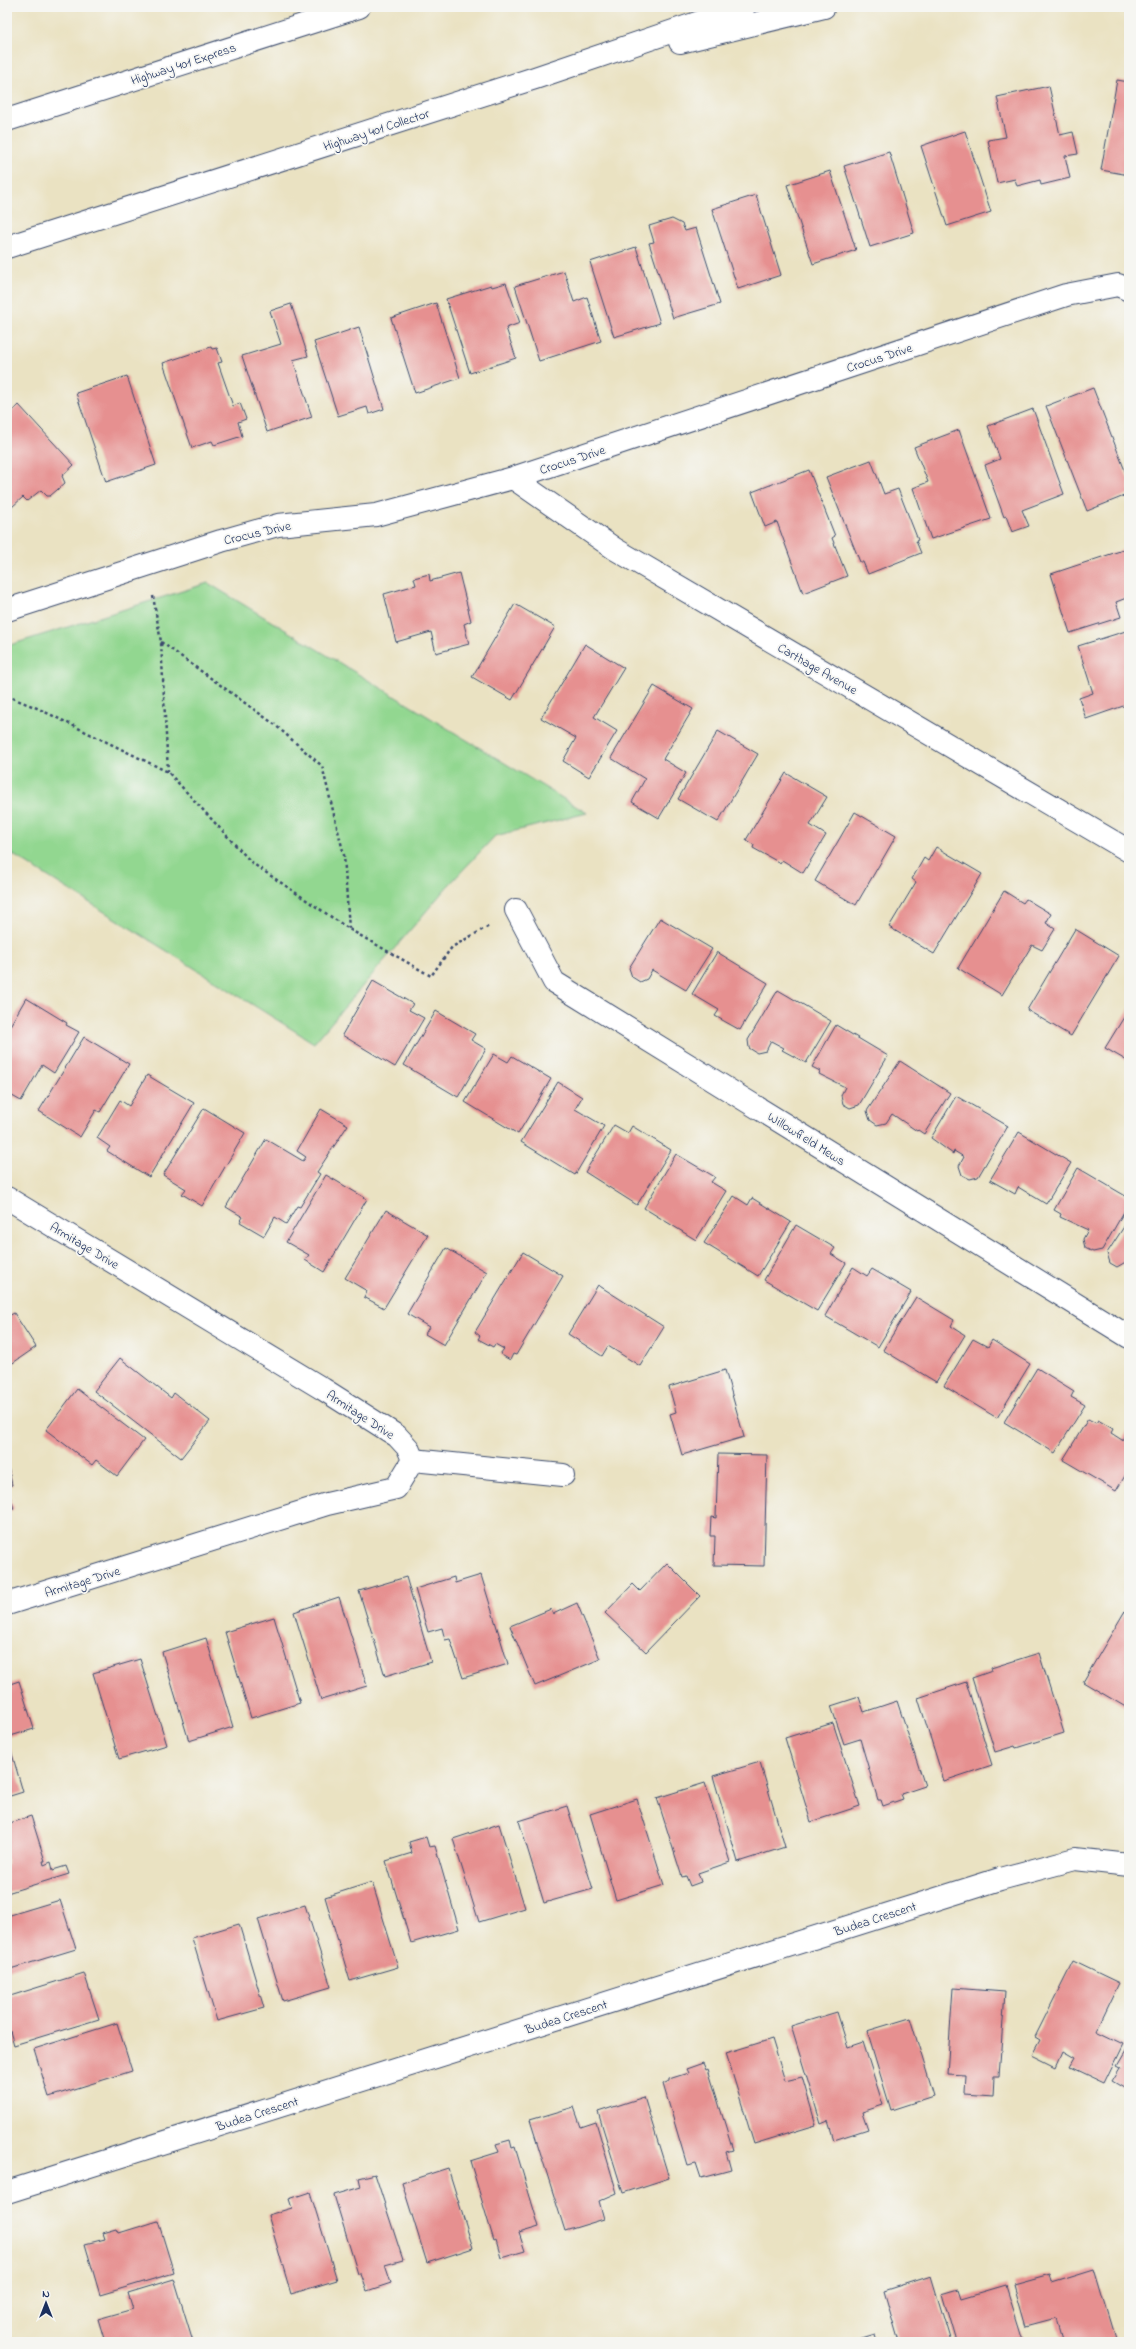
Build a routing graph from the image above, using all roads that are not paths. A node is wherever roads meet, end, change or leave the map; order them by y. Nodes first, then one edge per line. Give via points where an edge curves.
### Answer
1 (359, 7) edge
2 (744, 7) edge
3 (824, 7) edge
4 (536, 78) junction
5 (7, 120) edge
6 (7, 247) edge
7 (1129, 290) edge
8 (513, 478) junction
9 (7, 610) edge
10 (1129, 851) edge
11 (516, 910) road end
12 (7, 1198) edge
13 (1129, 1337) edge
14 (414, 1460) junction
15 (563, 1475) dead end
16 (7, 1604) edge
17 (1129, 1864) edge
18 (7, 2192) edge

1 - 5 main road, Highway 401 Express
2 - 4 main road, Highway 401 Collector
3 - 4 main road
4 - 6 main road, Highway 401 Collector
7 - 8 main road, Crocus Drive via 1118,285 1066,295
8 - 9 main road, Crocus Drive via 376,515 278,525
8 - 10 main road, Carthage Avenue via 615,549
11 - 13 main road, Willowfield Mews via 554,982
12 - 14 main road, Armitage Drive via 397,1436 408,1448
14 - 15 main road
14 - 16 main road, Armitage Drive via 396,1488 327,1504
17 - 18 main road, Budea Crescent via 1076,1859 1000,1879

